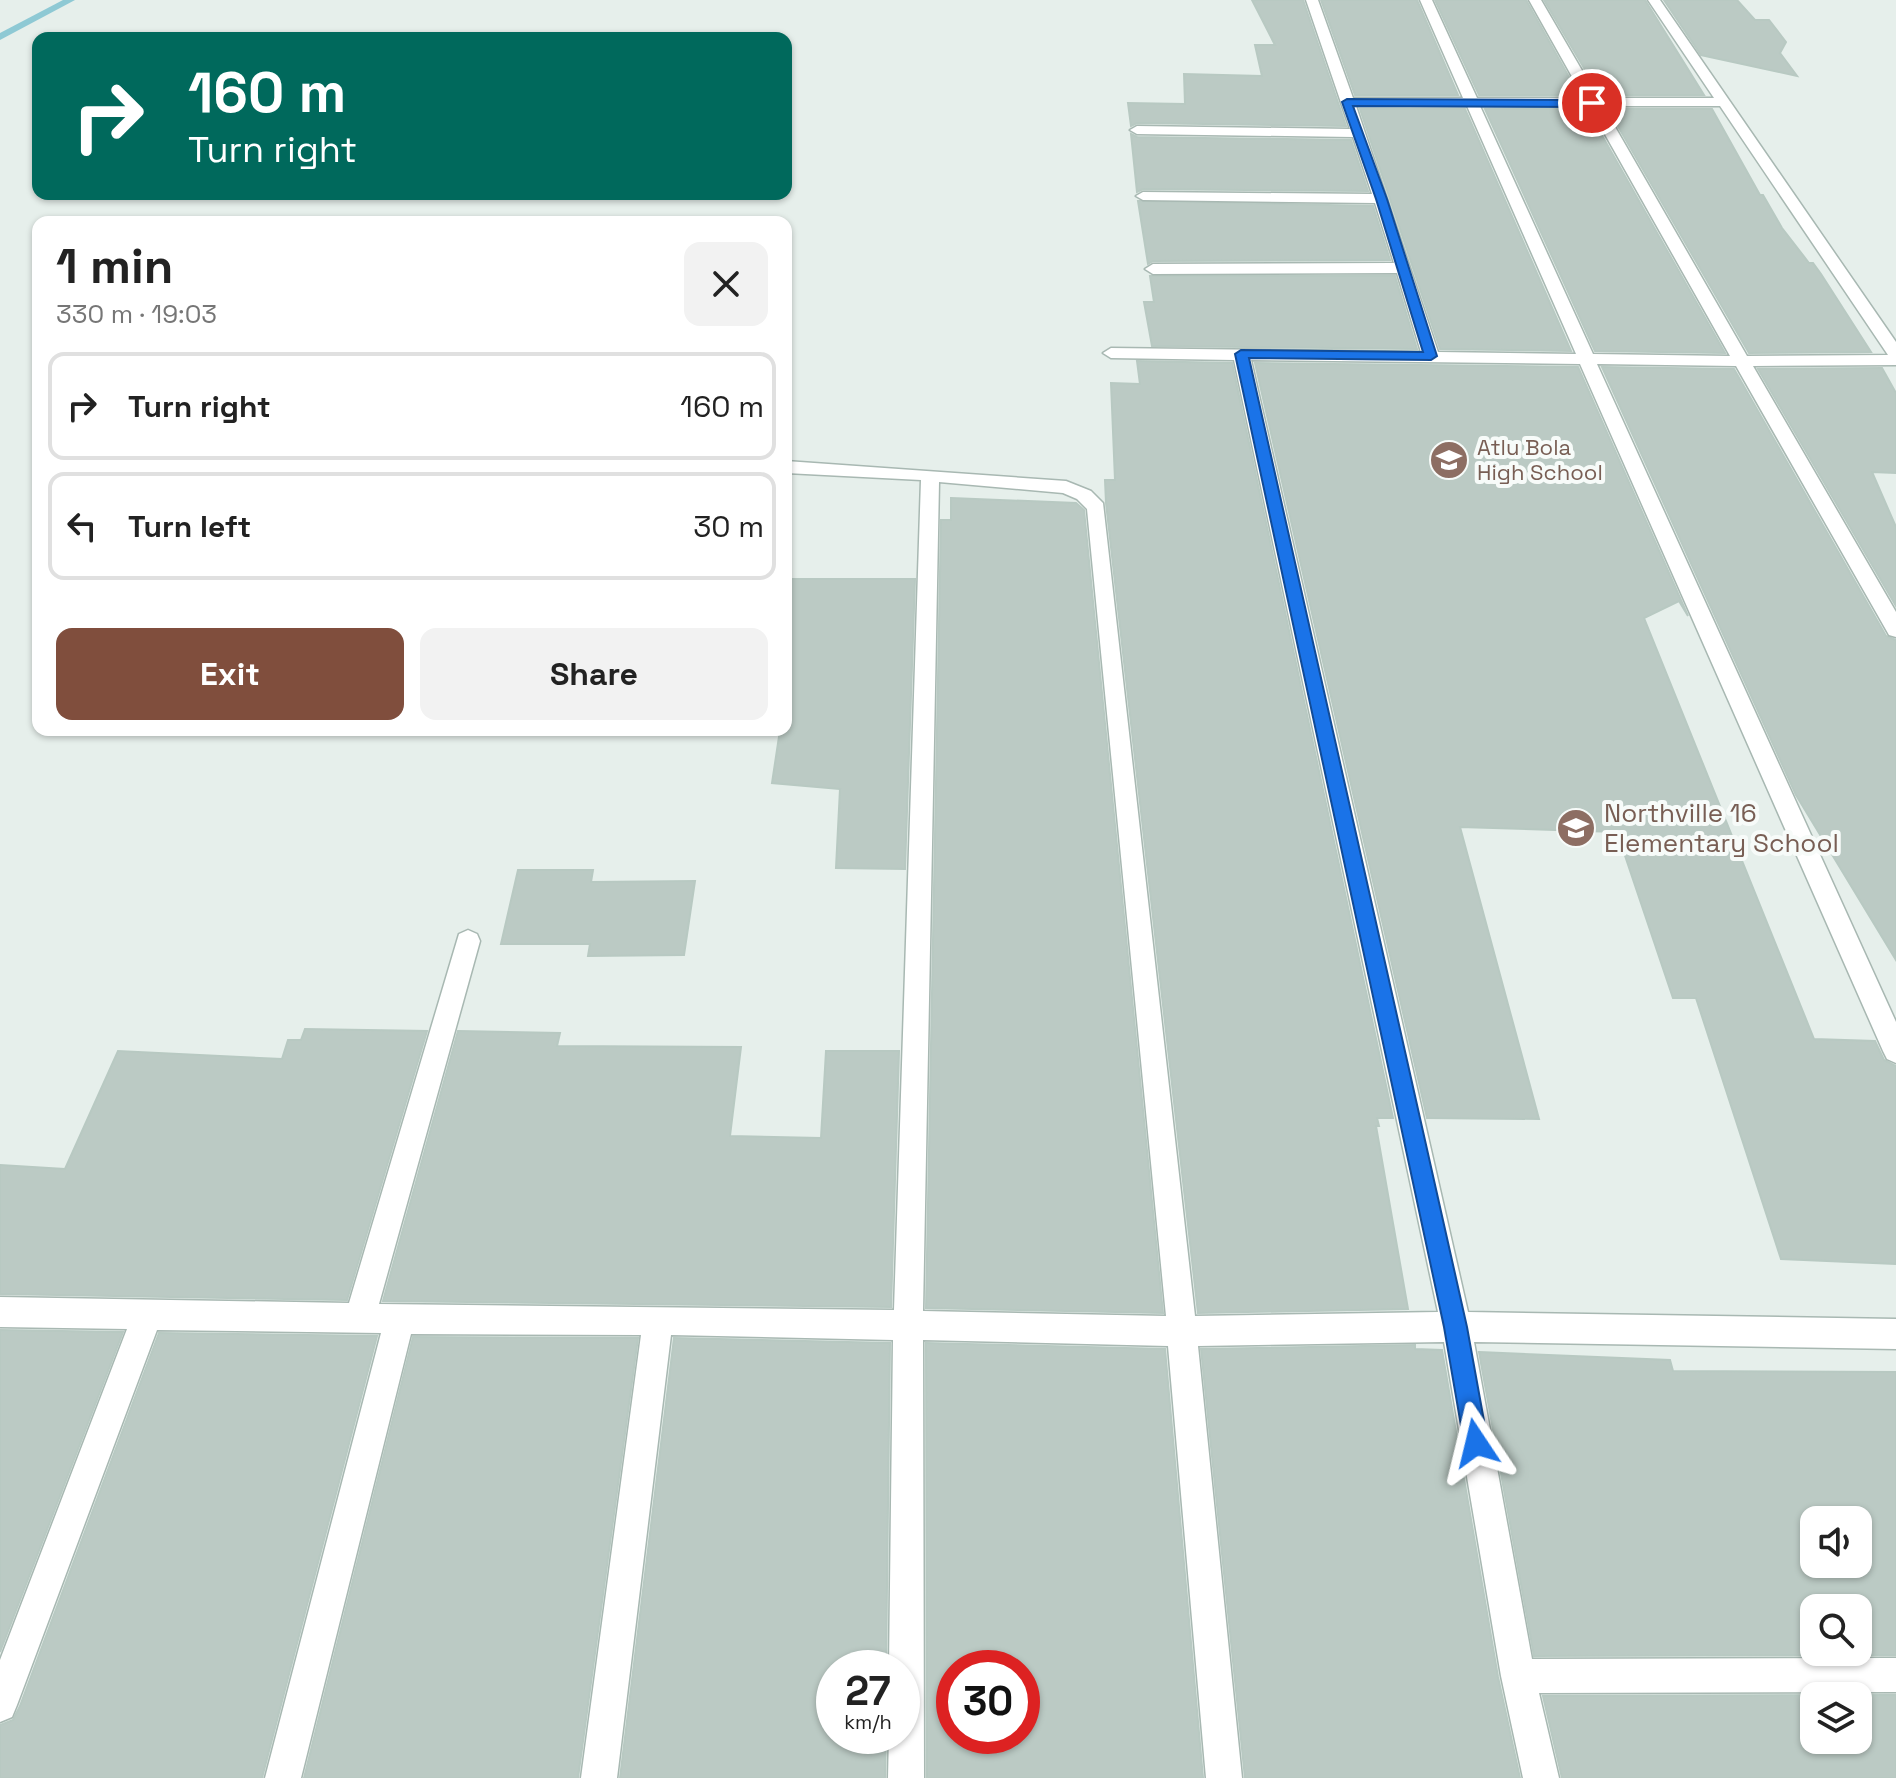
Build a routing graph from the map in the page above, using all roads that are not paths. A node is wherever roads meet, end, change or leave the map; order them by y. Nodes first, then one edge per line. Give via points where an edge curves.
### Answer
1 (1312, 0) edge
2 (1426, 0) edge
3 (1535, 0) edge
4 (1654, 0) edge
5 (1347, 102) junction
6 (1721, 102) junction
7 (1592, 103) junction
8 (1473, 104) junction
9 (1137, 130) dead end
10 (1356, 133) junction
11 (1143, 196) dead end
12 (1381, 199) junction
13 (1403, 268) junction
14 (1153, 269) dead end
15 (1111, 353) dead end
16 (1241, 354) junction
17 (1431, 356) junction
18 (1896, 357) edge
19 (1586, 358) junction
20 (1740, 361) junction
21 (792, 467) edge
22 (930, 475) junction
23 (1896, 630) edge
24 (468, 941) dead end
25 (1896, 1051) edge
26 (0, 1312) edge
27 (147, 1316) junction
28 (360, 1318) junction
29 (400, 1319) junction
30 (658, 1320) junction
31 (908, 1325) junction
32 (1456, 1327) junction
33 (1182, 1331) junction
34 (1896, 1334) edge
35 (1896, 1675) edge
36 (1518, 1676) junction
37 (0, 1705) edge
38 (283, 1778) edge
39 (599, 1778) edge
40 (906, 1778) edge
41 (1224, 1778) edge
42 (1541, 1778) edge

1 - 5 street
2 - 8 street
3 - 7 street
4 - 6 street
5 - 8 street
5 - 10 street
6 - 7 street
6 - 18 street
7 - 8 street
7 - 20 street
8 - 19 street
9 - 10 street
10 - 12 street
11 - 12 street
12 - 13 street
13 - 14 street
13 - 17 street
15 - 16 street
16 - 17 street
16 - 32 street
17 - 19 street
18 - 20 street
19 - 20 street
19 - 25 street
20 - 23 street
21 - 22 street
22 - 31 street
22 - 33 street via 1066,487 1096,507
24 - 28 street
26 - 27 street
27 - 28 street
27 - 37 street
28 - 29 street
29 - 30 street
29 - 38 street
30 - 31 street
30 - 39 street
31 - 33 street
31 - 40 street
32 - 33 street
32 - 34 street
32 - 36 street
33 - 41 street
35 - 36 street
36 - 42 street

